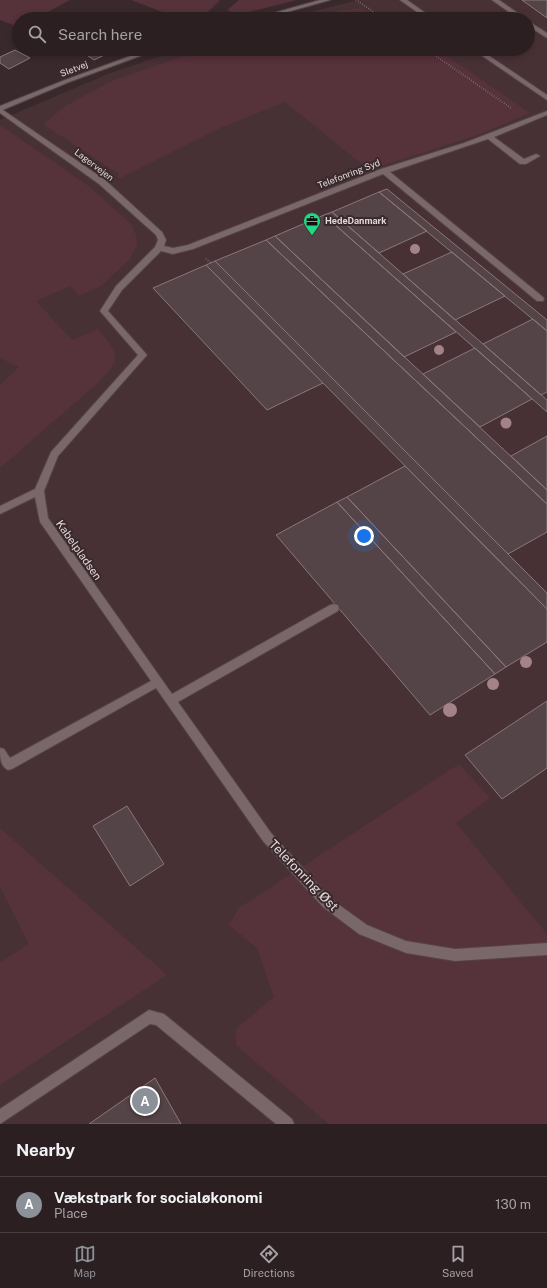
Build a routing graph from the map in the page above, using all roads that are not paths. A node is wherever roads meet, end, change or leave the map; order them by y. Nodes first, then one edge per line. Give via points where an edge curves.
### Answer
1 (328, 0) edge
2 (403, 0) edge
3 (495, 0) edge
4 (282, 12) edge
5 (421, 12) edge
6 (513, 12) edge
7 (535, 28) edge
8 (547, 36) edge
9 (136, 56) edge
10 (485, 56) edge
11 (547, 98) edge
12 (0, 110) edge
13 (547, 113) edge
14 (488, 136) junction
15 (536, 156) dead end
16 (523, 162) junction
17 (520, 170) dead end
18 (384, 171) junction
19 (159, 248) junction
20 (540, 299) dead end
21 (39, 491) junction
22 (0, 510) edge
23 (334, 608) dead end
24 (158, 682) junction
25 (171, 700) junction
26 (0, 752) edge
27 (267, 836) joint
28 (547, 949) edge
29 (0, 1117) edge
30 (287, 1124) edge

1 - 4 street
2 - 5 street
3 - 6 street
7 - 8 street
9 - 12 street, Sletvej via 80,76
10 - 11 street
12 - 19 street, Lagervejen via 102,182 159,234 162,240
13 - 14 street, Telefonring Syd
14 - 16 street
14 - 18 street, Telefonring Syd
15 - 16 street
16 - 17 street
18 - 19 street, Telefonring Syd via 190,247 173,251
18 - 20 street
19 - 21 street via 119,288 104,311 143,355 54,454
21 - 22 street
21 - 24 street, Kabelpladsen via 43,519
23 - 25 street
24 - 25 street, Kabelpladsen
24 - 26 street via 8,765
25 - 27 street, Kabelpladsen
27 - 28 street, Telefonring Øst via 327,903 363,930 406,946 455,955
29 - 30 street via 149,1017 159,1019

